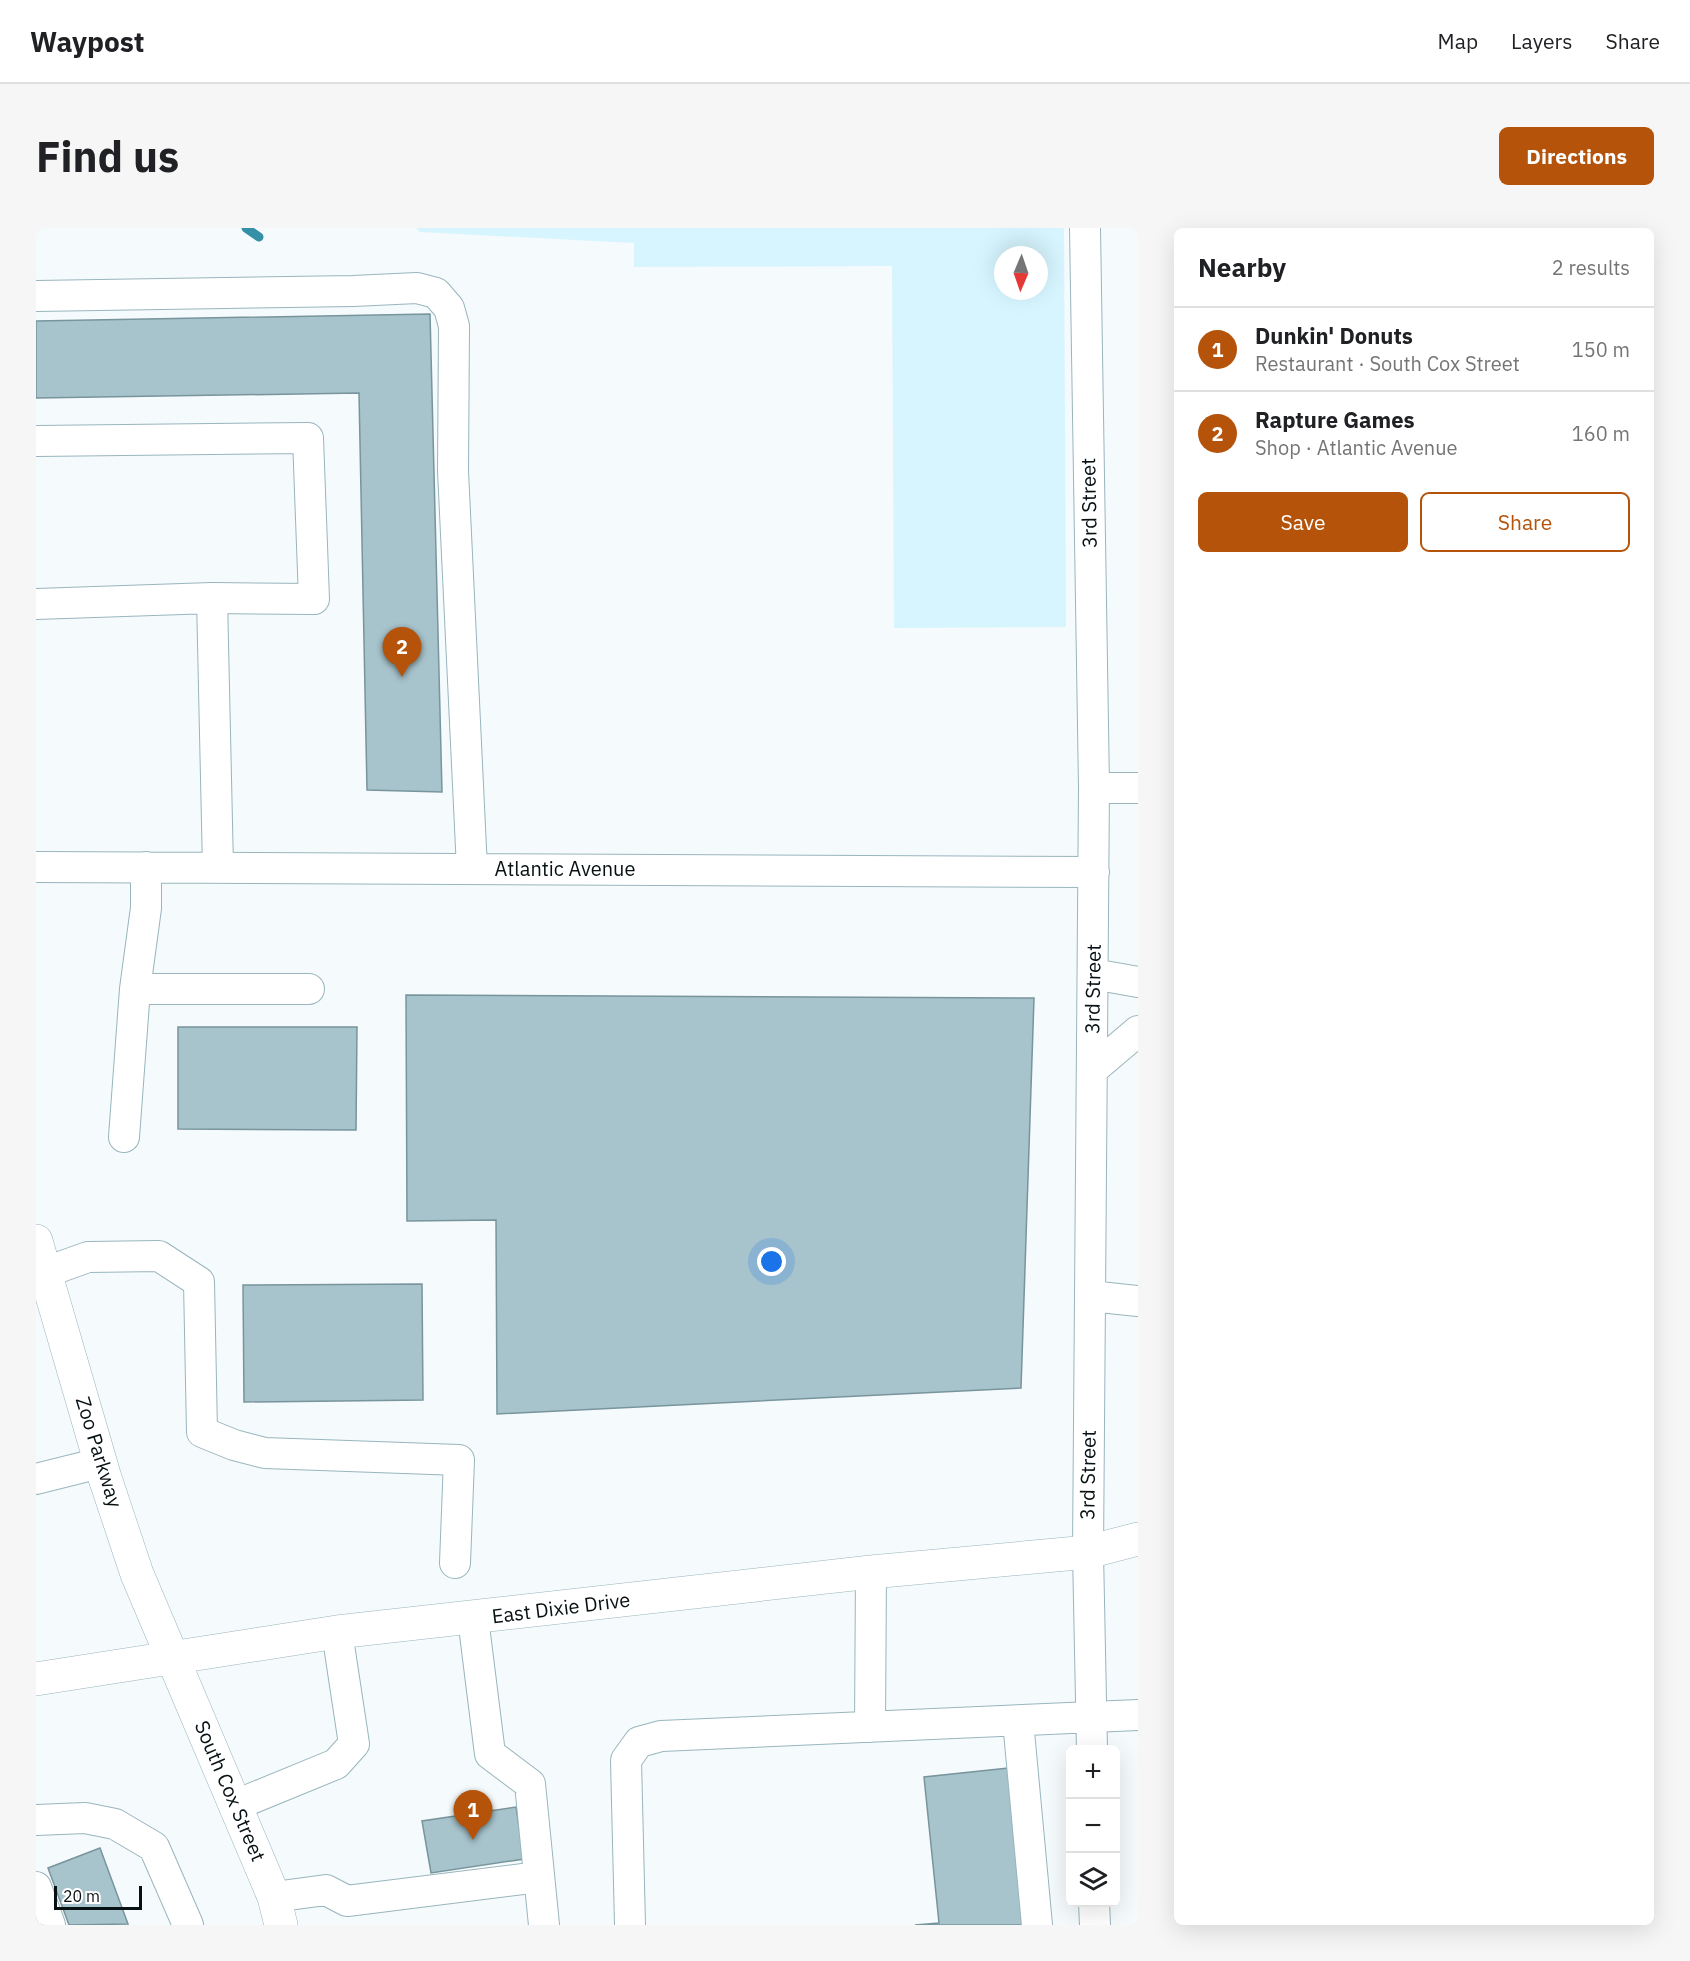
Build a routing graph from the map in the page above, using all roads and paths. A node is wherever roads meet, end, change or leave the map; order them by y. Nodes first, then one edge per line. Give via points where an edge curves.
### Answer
1 (1085, 228) edge
2 (36, 296) edge
3 (36, 441) edge
4 (212, 598) junction
5 (36, 604) edge
6 (1094, 788) junction
7 (1138, 788) edge
8 (36, 867) edge
9 (146, 867) junction
10 (218, 868) junction
11 (472, 868) junction
12 (1094, 872) junction
13 (1093, 974) junction
14 (1138, 982) edge
15 (135, 989) junction
16 (309, 989) dead end
17 (1138, 1031) edge
18 (1092, 1070) junction
19 (124, 1137) dead end
20 (36, 1241) edge
21 (44, 1279) edge
22 (1090, 1296) junction
23 (1138, 1301) edge
24 (100, 1463) junction
25 (36, 1479) edge
26 (1138, 1539) edge
27 (1088, 1552) junction
28 (1138, 1557) edge
29 (455, 1563) dead end
30 (871, 1572) junction
31 (473, 1618) junction
32 (337, 1632) junction
33 (174, 1659) junction
34 (36, 1679) edge
35 (1138, 1715) edge
36 (1091, 1717) junction
37 (1018, 1721) junction
38 (870, 1727) junction
39 (1092, 1745) edge
40 (236, 1805) junction
41 (42, 1828) edge
42 (539, 1877) junction
43 (36, 1887) edge
44 (1094, 1907) edge
45 (277, 1911) edge
46 (50, 1925) edge
47 (188, 1925) edge
48 (544, 1925) edge
49 (630, 1925) edge
50 (1037, 1925) edge
51 (1095, 1925) edge

1 - 6 street, 3rd Street
2 - 11 street via 417,288 436,293 449,308 454,326 454,483
3 - 4 street via 308,438 314,599
4 - 5 street
4 - 10 street
6 - 7 street
6 - 12 street, 3rd Street
8 - 9 street, Atlantic Avenue
9 - 10 street, Atlantic Avenue
9 - 15 street via 146,908
10 - 11 street, Atlantic Avenue
11 - 12 street, Atlantic Avenue
12 - 13 street, 3rd Street
13 - 14 street
13 - 18 street, 3rd Street
15 - 16 street
15 - 19 street
17 - 18 street
18 - 22 street, 3rd Street
20 - 21 main road, Zoo Parkway
21 - 24 main road, Zoo Parkway
21 - 29 street via 88,1257 159,1256 199,1282 202,1432 265,1453 459,1461
22 - 23 street
22 - 27 street, 3rd Street
24 - 25 street
24 - 33 main road, Zoo Parkway via 137,1574
26 - 27 main road, East Dixie Drive
27 - 28 main road, East Dixie Drive
27 - 30 main road, East Dixie Drive
27 - 36 street, 3rd Street
30 - 31 main road, East Dixie Drive
30 - 38 street
31 - 32 main road, East Dixie Drive
31 - 42 street via 490,1754 530,1784
32 - 33 main road, East Dixie Drive
32 - 40 street via 354,1744 336,1764
33 - 34 main road, East Dixie Drive
33 - 40 main road, South Cox Street
35 - 36 street
36 - 37 street
36 - 39 street, 3rd Street
37 - 38 street
37 - 50 street
38 - 49 street via 661,1736 639,1742 626,1760
40 - 45 main road, South Cox Street
41 - 47 street via 85,1818 115,1824 154,1847
42 - 45 street via 347,1901 326,1890
42 - 48 street
43 - 46 street
44 - 51 street

